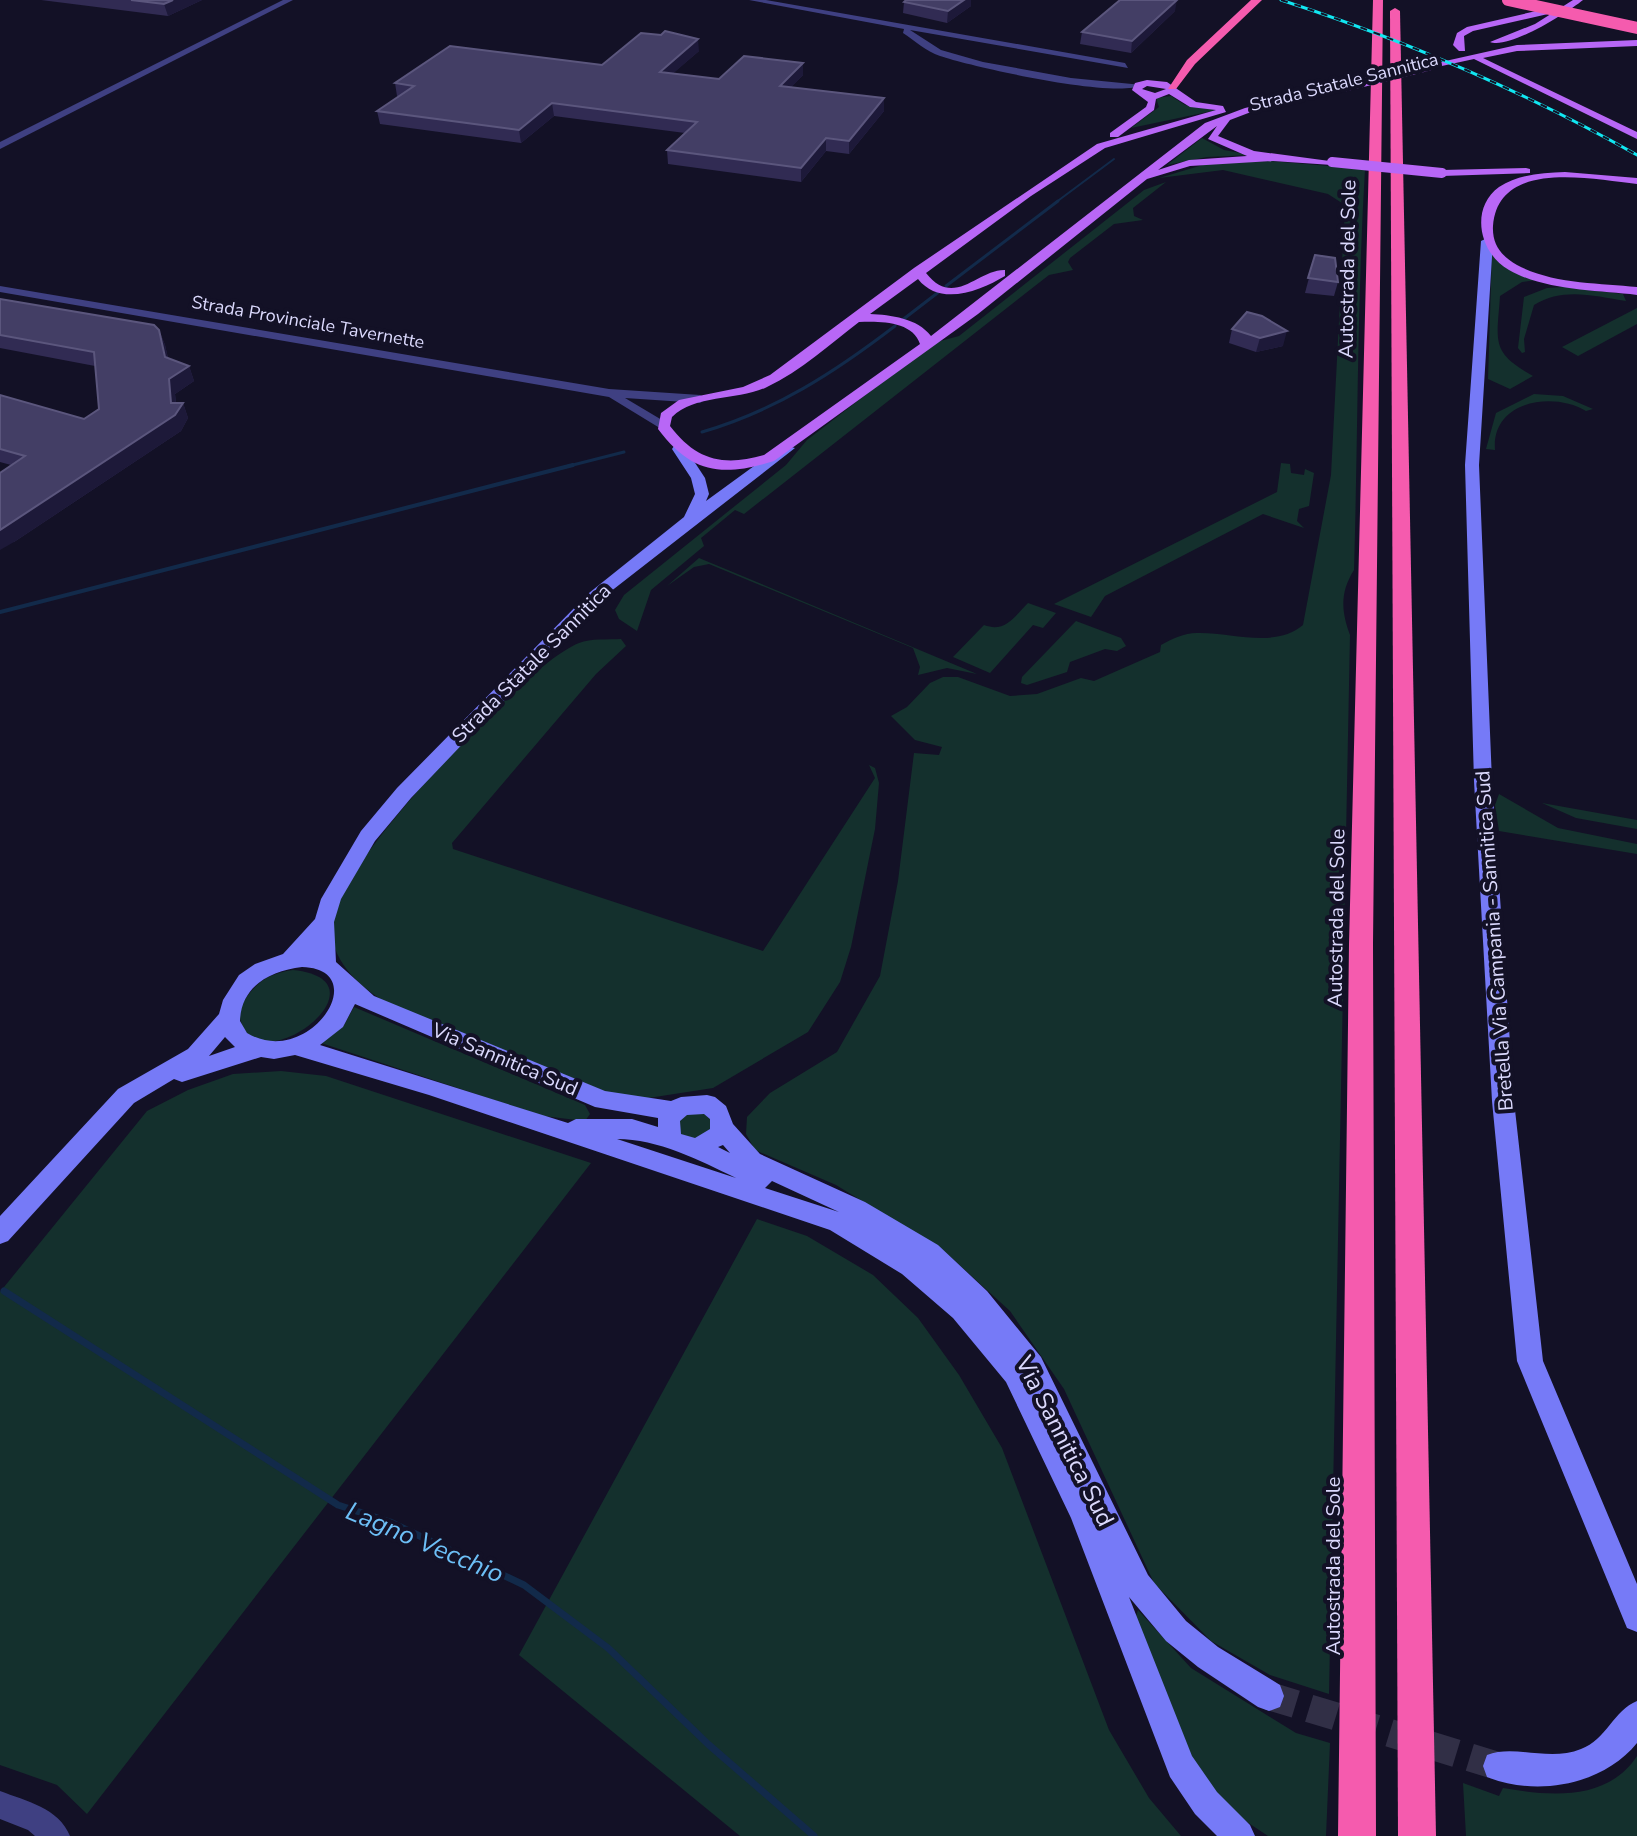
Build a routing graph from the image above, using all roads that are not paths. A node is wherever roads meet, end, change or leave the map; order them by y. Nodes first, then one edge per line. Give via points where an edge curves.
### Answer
1 (272, 0) edge
2 (289, 0) edge
3 (753, 0) edge
4 (1257, 0) edge
5 (1378, 0) edge
6 (1394, 0) edge
7 (1508, 0) edge
8 (1523, 0) edge
9 (1570, 0) edge
10 (1579, 0) edge
11 (1560, 15) junction
12 (897, 25) junction
13 (1562, 26) dead end
14 (1637, 26) edge
15 (1582, 35) dead end
16 (1637, 42) edge
17 (1013, 46) junction
18 (1462, 49) dead end
19 (1033, 50) junction
20 (1478, 59) dead end
21 (983, 62) junction
22 (1429, 64) junction
23 (1125, 66) dead end
24 (1031, 71) junction
25 (1180, 74) junction
26 (1153, 82) junction
27 (1141, 90) junction
28 (1172, 90) junction
29 (1232, 113) junction
30 (0, 136) edge
31 (1637, 136) edge
32 (0, 146) edge
33 (1101, 146) junction
34 (1279, 157) junction
35 (1442, 173) junction
36 (1577, 176) junction
37 (1635, 180) edge
38 (1471, 184) dead end
39 (1126, 189) junction
40 (1478, 196) dead end
41 (1485, 215) junction
42 (1487, 241) junction
43 (1050, 247) junction
44 (918, 271) junction
45 (0, 289) edge
46 (1637, 291) edge
47 (854, 320) junction
48 (926, 343) junction
49 (609, 393) junction
50 (700, 399) junction
51 (663, 426) junction
52 (788, 448) junction
53 (679, 449) junction
54 (688, 521) junction
55 (324, 922) junction
56 (290, 960) junction
57 (326, 964) junction
58 (345, 984) junction
59 (228, 1019) junction
60 (296, 1047) junction
61 (258, 1049) junction
62 (126, 1096) junction
63 (674, 1111) junction
64 (556, 1128) junction
65 (722, 1128) junction
66 (673, 1140) junction
67 (697, 1148) junction
68 (792, 1206) junction
69 (1, 1232) edge
70 (1637, 1618) edge
71 (1269, 1696) tunnel mouth
72 (1637, 1716) edge
73 (1498, 1766) tunnel mouth
74 (0, 1805) edge
75 (56, 1836) edge
76 (1239, 1836) edge
77 (1357, 1836) edge
78 (1417, 1836) edge

1 - 30 street
2 - 32 street
3 - 12 street
4 - 25 highway
5 - 77 highway, Autostrada del Sole via 1361,959
6 - 78 highway
7 - 14 highway, bridge
8 - 14 highway, bridge
9 - 18 main road via 1544,12 1470,29 1460,35
10 - 11 main road, Strada Statale Sannitica
11 - 13 main road
11 - 22 main road, Strada Statale Sannitica
12 - 17 street
12 - 21 street via 942,53
15 - 16 main road
16 - 22 main road via 1517,48
17 - 19 street
17 - 21 street via 1003,62
19 - 23 street
19 - 24 street via 1015,64
20 - 31 main road
21 - 24 street
22 - 29 main road, Strada Statale Sannitica, bridge
24 - 27 street
25 - 26 highway
25 - 28 highway
26 - 27 main road
26 - 28 main road
27 - 28 main road
27 - 33 main road, Strada Statale Sannitica via 1153,101 1151,108
28 - 29 main road via 1193,105
29 - 33 main road, Strada Statale Sannitica
29 - 34 main road, Strada Statale Sannitica via 1212,137 1220,144
29 - 39 main road, Strada Statale Sannitica
33 - 44 main road, Strada Statale Sannitica
34 - 35 main road, Strada Statale Sannitica, bridge
34 - 39 main road, Strada Statale Sannitica via 1189,163
35 - 36 main road
35 - 38 main road, Strada Statale Sannitica
36 - 37 main road
36 - 41 main road via 1512,181 1492,195
39 - 43 main road, Strada Statale Sannitica
40 - 41 main road
41 - 42 main road
42 - 46 main road via 1502,261 1523,272
42 - 70 street, Bretella Via Campania - Sannitica Sud via 1472,465 1483,781 1503,1101 1530,1361
43 - 44 main road via 973,290 942,288
43 - 48 main road, Strada Statale Sannitica via 974,311
44 - 47 main road, Strada Statale Sannitica
45 - 49 street, Strada Provinciale Tavernette
47 - 48 main road via 875,317 911,326
47 - 50 main road, Strada Statale Sannitica via 757,387
48 - 52 main road, Strada Statale Sannitica
49 - 50 street, Strada Provinciale Tavernette
49 - 51 street, Strada Provinciale Tavernette
50 - 51 main road, Strada Statale Sannitica via 675,406 663,418
51 - 53 main road
52 - 53 main road, Strada Statale Sannitica via 749,465 727,467
52 - 54 street, Strada Statale Sannitica
53 - 54 street via 702,494
54 - 55 street, Strada Statale Sannitica via 595,596 404,793 342,876
55 - 56 street, Strada Statale Sannitica
55 - 57 street, Strada Statale Sannitica
56 - 57 street
56 - 59 street via 253,975 230,1003
57 - 58 street, Via Sannitica Sud
58 - 60 street, Via Sannitica Sud via 346,998 331,1027
58 - 63 street, Via Sannitica Sud via 367,1002 603,1100
59 - 61 street via 242,1043
59 - 62 street via 196,1055
60 - 61 street, Via Sannitica Sud
60 - 64 street, Via Sannitica Sud
61 - 62 street
62 - 69 street
63 - 65 street, Via Sannitica Sud via 689,1103 707,1104 719,1113
63 - 66 street via 668,1126
64 - 66 street, Via Sannitica Sud via 632,1129
64 - 68 street, Via Sannitica Sud
65 - 67 street via 713,1142
65 - 71 street, Via Sannitica Sud via 752,1161 857,1209 929,1253 978,1299 1032,1366 1138,1585 1176,1631
66 - 67 street, Via Sannitica Sud
67 - 68 street, Via Sannitica Sud via 764,1180
68 - 76 street, Via Sannitica Sud via 837,1222 911,1266 962,1310 1015,1373 1082,1512 1181,1766 1206,1803
72 - 73 street via 1627,1734 1596,1761 1568,1771 1533,1773
74 - 75 street via 37,1819

